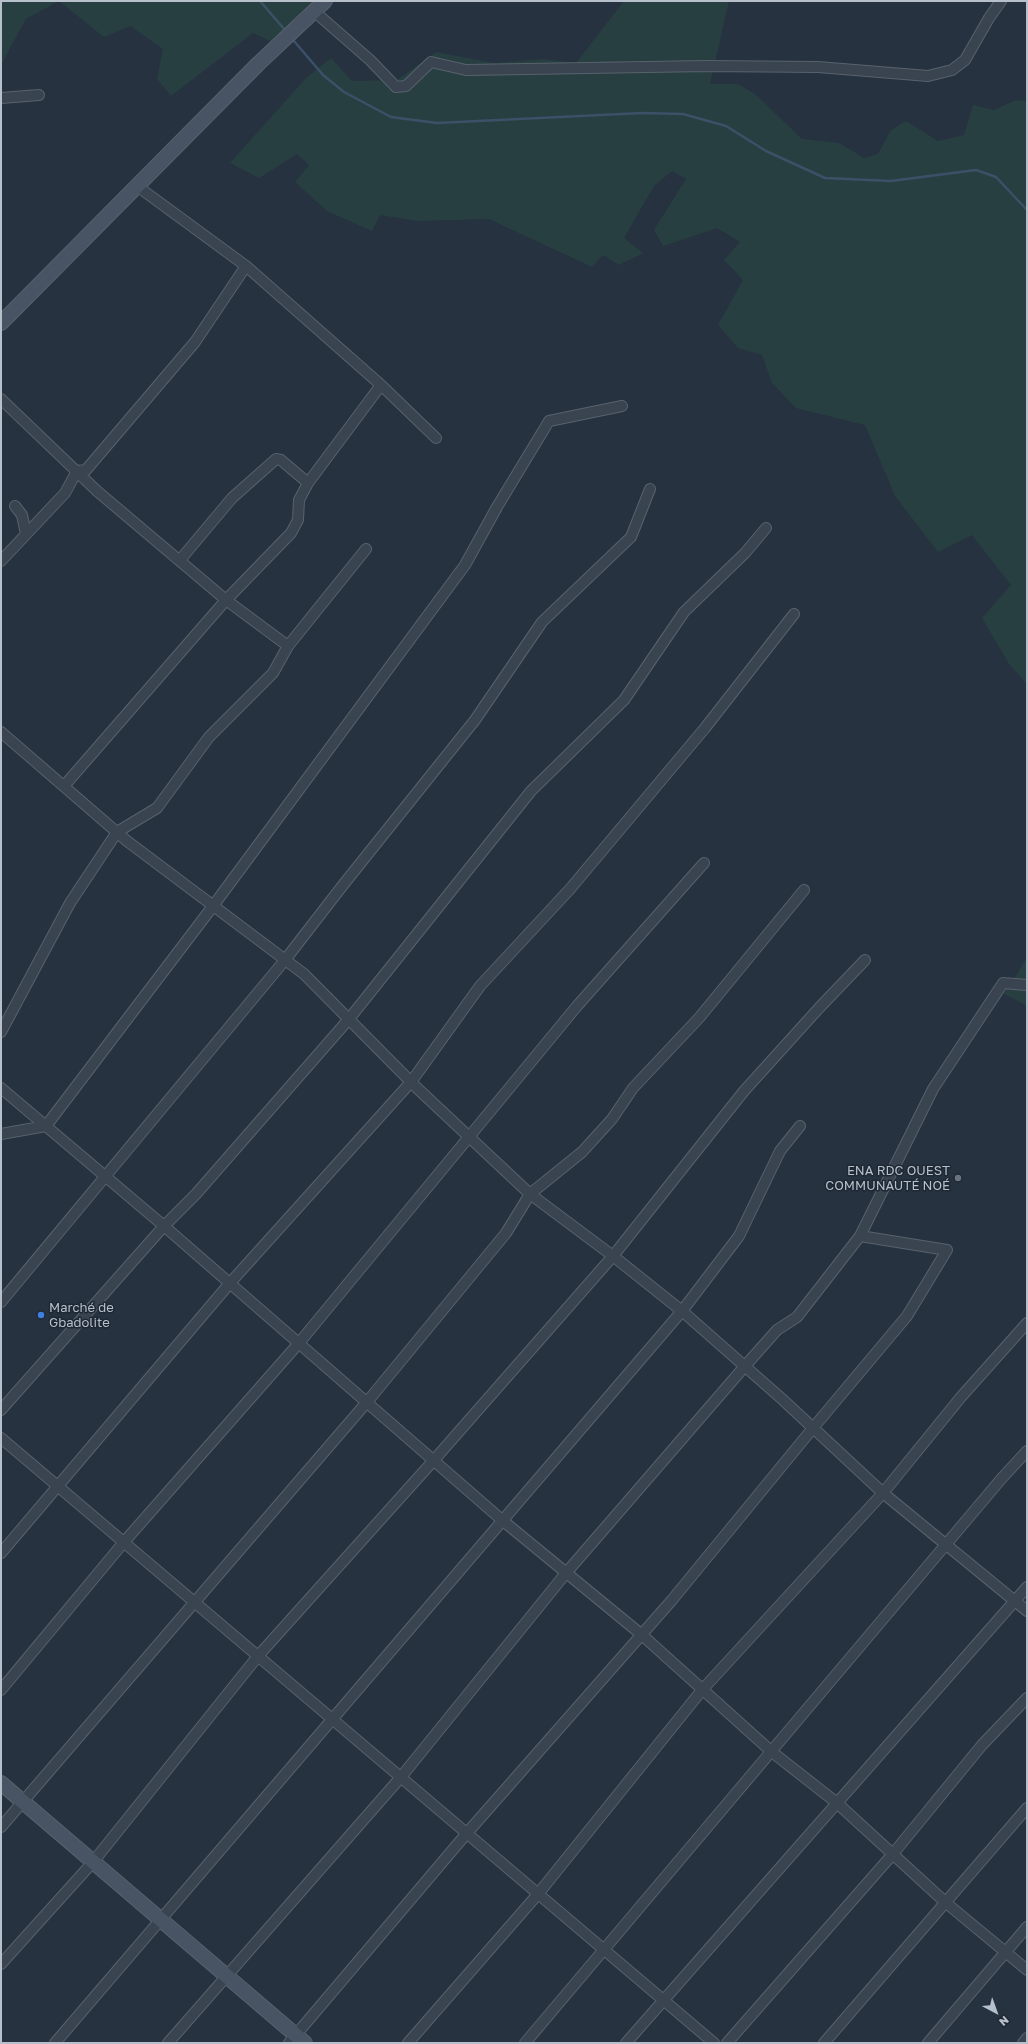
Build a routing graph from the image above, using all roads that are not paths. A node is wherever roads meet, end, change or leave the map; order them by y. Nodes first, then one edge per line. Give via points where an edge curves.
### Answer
1 (324, 1) edge
2 (1001, 1) edge
3 (315, 12) junction
4 (39, 95) dead end
5 (1, 98) edge
6 (137, 186) junction
7 (246, 266) junction
8 (1, 323) edge
9 (381, 385) junction
10 (1, 399) edge
11 (622, 406) dead end
12 (436, 438) dead end
13 (77, 471) junction
14 (308, 483) junction
15 (650, 489) dead end
16 (15, 506) dead end
17 (766, 528) dead end
18 (26, 534) junction
19 (366, 549) dead end
20 (180, 560) junction
21 (1, 561) edge
22 (226, 600) junction
23 (794, 614) dead end
24 (288, 646) junction
25 (1, 732) edge
26 (64, 786) junction
27 (117, 832) junction
28 (704, 863) dead end
29 (804, 890) dead end
30 (213, 906) junction
31 (285, 960) junction
32 (865, 960) dead end
33 (1027, 986) edge
34 (349, 1019) junction
35 (1, 1032) edge
36 (411, 1082) junction
37 (1, 1088) edge
38 (46, 1126) junction
39 (800, 1126) dead end
40 (1, 1134) edge
41 (470, 1137) junction
42 (105, 1176) junction
43 (530, 1194) junction
44 (164, 1226) junction
45 (860, 1236) junction
46 (613, 1256) junction
47 (230, 1283) junction
48 (1, 1302) edge
49 (682, 1311) junction
50 (1027, 1322) edge
51 (299, 1343) junction
52 (744, 1366) junction
53 (367, 1402) junction
54 (1, 1410) edge
55 (813, 1428) junction
56 (1, 1438) edge
57 (1027, 1451) edge
58 (434, 1460) junction
59 (58, 1486) junction
60 (882, 1493) junction
61 (502, 1520) junction
62 (124, 1542) junction
63 (947, 1546) junction
64 (1, 1552) edge
65 (566, 1573) junction
66 (1027, 1587) edge
67 (1015, 1601) junction
68 (195, 1602) junction
69 (1027, 1611) edge
70 (642, 1635) junction
71 (258, 1656) junction
72 (1, 1690) edge
73 (702, 1690) junction
74 (1027, 1698) edge
75 (332, 1719) junction
76 (772, 1752) junction
77 (401, 1777) junction
78 (1, 1783) edge
79 (23, 1802) junction
80 (837, 1803) junction
81 (1027, 1808) edge
82 (1, 1827) edge
83 (467, 1833) junction
84 (892, 1854) junction
85 (93, 1862) junction
86 (538, 1894) junction
87 (945, 1902) junction
88 (162, 1920) junction
89 (1027, 1927) edge
90 (603, 1949) junction
91 (1005, 1952) junction
92 (1, 1964) edge
93 (1027, 1970) edge
94 (226, 1975) junction
95 (663, 2000) junction
96 (1027, 2038) edge
97 (297, 2040) edge
98 (55, 2043) edge
99 (168, 2043) edge
100 (408, 2043) edge
101 (525, 2043) edge
102 (626, 2043) edge
103 (714, 2043) edge
104 (727, 2043) edge
105 (824, 2043) edge
106 (928, 2043) edge
107 (1023, 2043) edge

1 - 3 street
2 - 3 street via 965,60 952,70 928,76 818,67 466,70 431,62 406,86 396,87 370,60
3 - 6 street via 258,64
4 - 5 street
6 - 7 street
6 - 8 street
7 - 9 street
7 - 13 street via 195,342 86,470
9 - 12 street
9 - 14 street
10 - 13 street
11 - 30 street via 549,421 465,565
13 - 18 street via 65,492
13 - 20 street via 97,491
14 - 20 street via 281,460 276,459 232,498
14 - 22 street via 299,500 298,520 292,533
15 - 31 street via 631,537 542,622 475,720
16 - 18 street via 22,515
17 - 34 street via 745,553 684,612 624,700 531,791
18 - 21 street
19 - 24 street
20 - 22 street
22 - 24 street
22 - 26 street
23 - 36 street via 705,728 570,889 480,986
24 - 27 street via 273,674 209,737 157,808
25 - 26 street
26 - 27 street
27 - 30 street
27 - 35 street via 70,902
28 - 41 street via 577,1006
29 - 43 street via 699,1018 633,1088 612,1119 582,1152
30 - 31 street
30 - 38 street
31 - 34 street via 304,974
31 - 42 street
32 - 46 street via 744,1091
33 - 45 street via 1003,984 933,1089
34 - 36 street
34 - 44 street via 196,1194
36 - 41 street
36 - 47 street
37 - 38 street
38 - 40 street
38 - 42 street
39 - 49 street via 780,1150 739,1236
41 - 43 street
41 - 51 street
42 - 44 street
42 - 48 street
43 - 46 street
43 - 53 street via 506,1233
44 - 47 street
44 - 54 street
45 - 52 street via 797,1317 777,1330
45 - 55 street via 947,1250 907,1316
46 - 49 street
46 - 58 street
47 - 51 street
47 - 59 street
49 - 52 street
49 - 61 street
50 - 60 street
51 - 53 street
51 - 62 street
52 - 55 street
52 - 65 street
53 - 58 street
53 - 68 street
55 - 60 street
55 - 70 street
56 - 59 street
57 - 63 street
58 - 61 street
58 - 71 street
59 - 62 street
59 - 64 street
60 - 63 street
60 - 73 street
61 - 65 street
61 - 75 street
62 - 68 street
62 - 72 street
63 - 67 street
63 - 76 street
65 - 70 street
65 - 77 street
66 - 67 street
67 - 69 street
67 - 80 street
68 - 71 street
68 - 79 street
70 - 73 street
70 - 83 street
71 - 75 street
71 - 85 street
73 - 76 street
73 - 86 street
74 - 84 street via 982,1744
75 - 77 street
75 - 88 street
76 - 80 street
76 - 90 street
77 - 83 street
77 - 94 street
78 - 79 street
79 - 82 street
79 - 85 street
80 - 84 street
80 - 95 street
81 - 87 street
83 - 86 street
83 - 97 street
84 - 87 street
84 - 104 street
85 - 88 street
85 - 92 street
86 - 90 street
86 - 100 street
87 - 91 street
87 - 105 street
88 - 94 street
88 - 98 street
89 - 91 street
90 - 95 street
90 - 101 street
91 - 93 street
91 - 106 street
94 - 97 street
94 - 99 street
95 - 102 street
95 - 103 street
96 - 107 street

